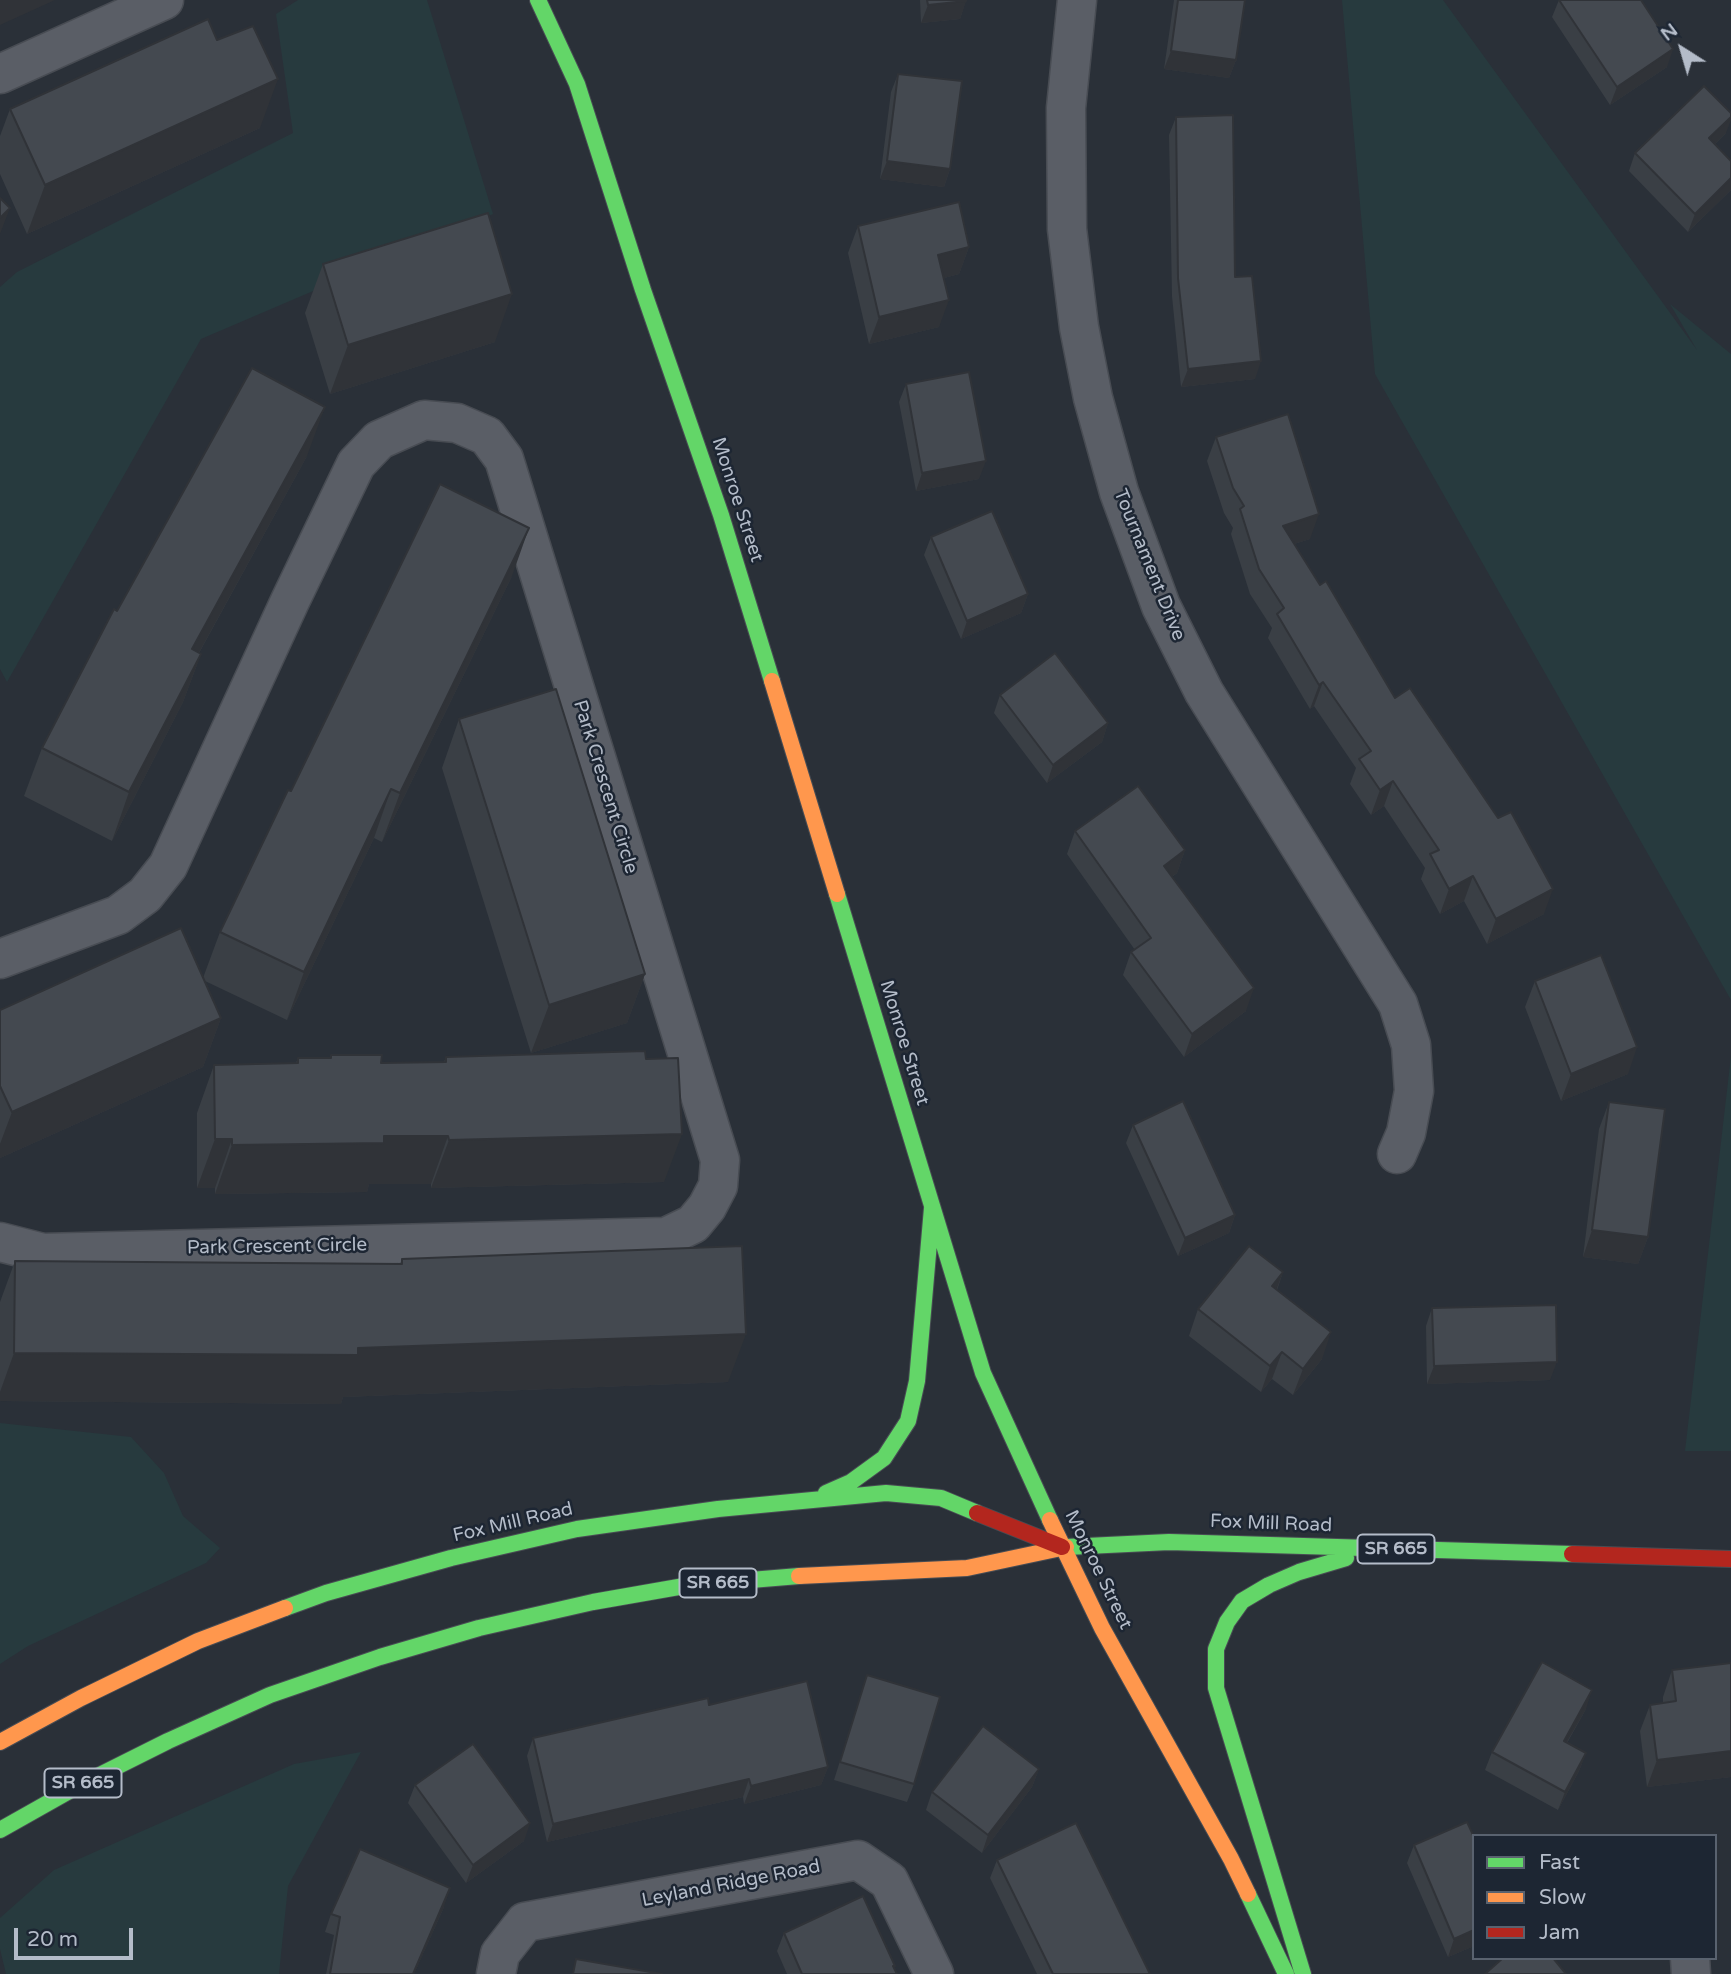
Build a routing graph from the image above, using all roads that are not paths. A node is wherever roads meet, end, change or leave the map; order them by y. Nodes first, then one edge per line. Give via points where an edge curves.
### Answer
1 (164, 0) edge
2 (538, 0) edge
3 (1077, 0) edge
4 (572, 36) dead end
5 (0, 74) edge
6 (577, 84) junction
7 (3, 948) edge
8 (1397, 1154) dead end
9 (932, 1208) junction
10 (0, 1242) edge
11 (810, 1500) junction
12 (1062, 1547) junction
13 (1375, 1549) junction
14 (1731, 1559) edge
15 (0, 1742) edge
16 (0, 1830) edge
17 (496, 1974) edge
18 (934, 1974) edge
19 (1286, 1974) edge
20 (1303, 1974) edge

1 - 5 street
2 - 6 main road, Monroe Street
3 - 8 street, Tournament Drive via 1066,108 1068,229 1079,327 1096,412 1119,492 1161,606 1204,692 1398,1004 1411,1045 1414,1091
4 - 6 main road, Monroe Street
6 - 9 main road, Monroe Street via 753,615
7 - 10 street, Park Crescent Circle via 118,915 145,895 168,866 356,464 379,440 424,420 457,423 488,436 504,459 720,1160 718,1186 707,1207 693,1224 666,1237 43,1253
9 - 11 main road via 917,1381 908,1421 884,1458 851,1482
9 - 12 main road, Monroe Street via 983,1373
11 - 12 main road, Fox Mill Road / SR 665 via 886,1493 941,1498
11 - 15 main road, Fox Mill Road / SR 665 via 578,1529 326,1593 198,1641
12 - 13 main road, Fox Mill Road / SR 665 via 1169,1542
12 - 16 main road, Fox Mill Road / SR 665 via 967,1569 690,1585 479,1628 270,1695 78,1786
12 - 19 main road, Monroe Street via 1231,1859
13 - 14 main road, Fox Mill Road / SR 665
13 - 20 main road via 1299,1572 1242,1601 1216,1649 1216,1688
17 - 18 street, Leyland Ridge Road via 500,1954 525,1923 858,1860 889,1881

